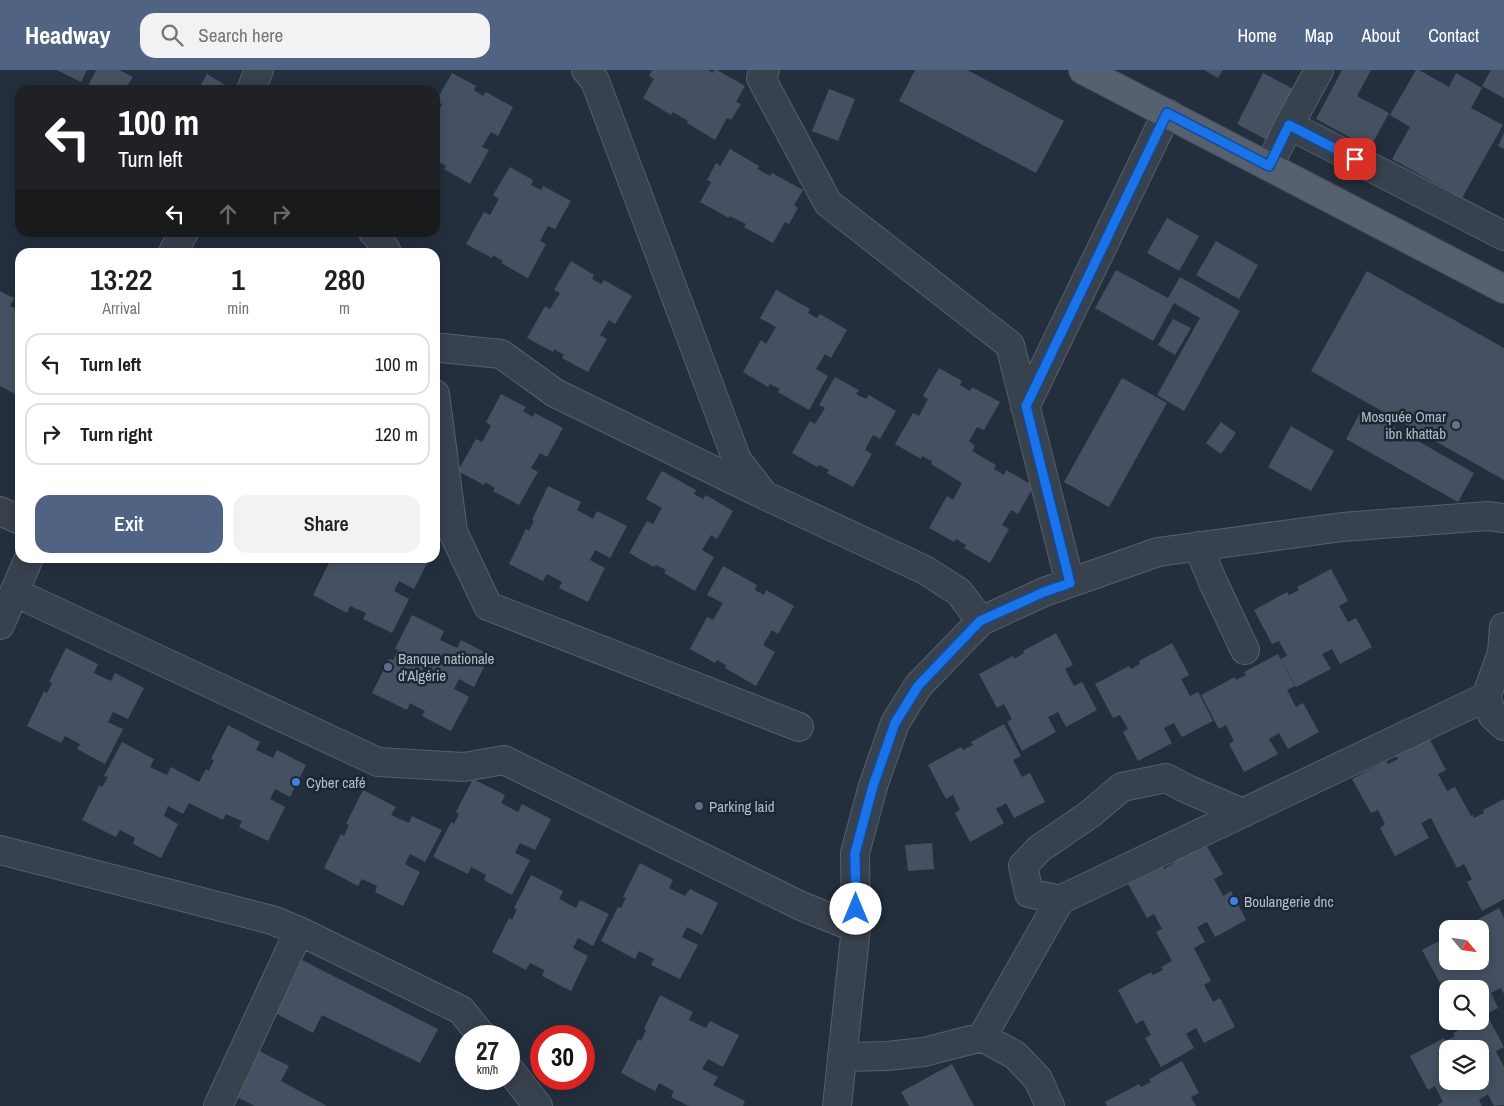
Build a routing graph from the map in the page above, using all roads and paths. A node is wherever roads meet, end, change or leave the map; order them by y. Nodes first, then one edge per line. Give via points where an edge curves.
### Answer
1 (259, 70) edge
2 (586, 70) edge
3 (765, 70) edge
4 (1318, 70) edge
5 (1098, 73) edge
6 (253, 85) edge
7 (1167, 113) junction
8 (1289, 125) junction
9 (1269, 166) junction
10 (1504, 236) edge
11 (378, 237) edge
12 (385, 248) edge
13 (1504, 289) edge
14 (440, 350) edge
15 (1026, 406) junction
16 (440, 432) edge
17 (764, 495) junction
18 (0, 511) edge
19 (15, 518) edge
20 (1504, 518) edge
21 (1198, 546) junction
22 (27, 563) edge
23 (1070, 583) junction
24 (14, 592) junction
25 (980, 621) junction
26 (0, 625) edge
27 (1504, 627) edge
28 (1245, 650) dead end
29 (1486, 697) junction
30 (1504, 726) edge
31 (799, 727) dead end
32 (1243, 813) junction
33 (0, 850) edge
34 (1060, 900) junction
35 (856, 928) junction
36 (299, 930) junction
37 (473, 1025) edge
38 (982, 1037) junction
39 (842, 1057) junction
40 (520, 1083) edge
41 (218, 1106) edge
42 (538, 1106) edge
43 (837, 1106) edge
44 (1050, 1106) edge

1 - 6 street
2 - 17 street via 595,81 737,460
3 - 15 street via 761,78 828,203 1010,345
4 - 8 street
5 - 7 main road
7 - 9 main road
7 - 15 street
8 - 9 street
8 - 10 street
9 - 13 main road
11 - 12 street
14 - 17 street via 501,354 555,393
15 - 23 street
16 - 31 street via 453,532 488,606
17 - 25 street via 925,570 959,592
18 - 19 street
20 - 21 street via 1488,516 1342,527
21 - 23 street via 1158,552
21 - 28 street
22 - 24 street
23 - 25 street
24 - 26 street
24 - 35 street via 378,762 464,767 504,760 801,906
25 - 35 street via 918,686 895,723 855,853
27 - 29 street via 1502,653
29 - 30 street via 1493,716
29 - 32 street
32 - 34 street
32 - 34 street via 1166,778 1122,787 1039,849 1023,866 1029,893
33 - 36 street via 272,920
34 - 38 street
35 - 39 street
36 - 37 street via 461,1010
36 - 41 street
38 - 39 street via 924,1052
38 - 44 street via 1015,1055 1038,1079
39 - 43 street
40 - 42 street

